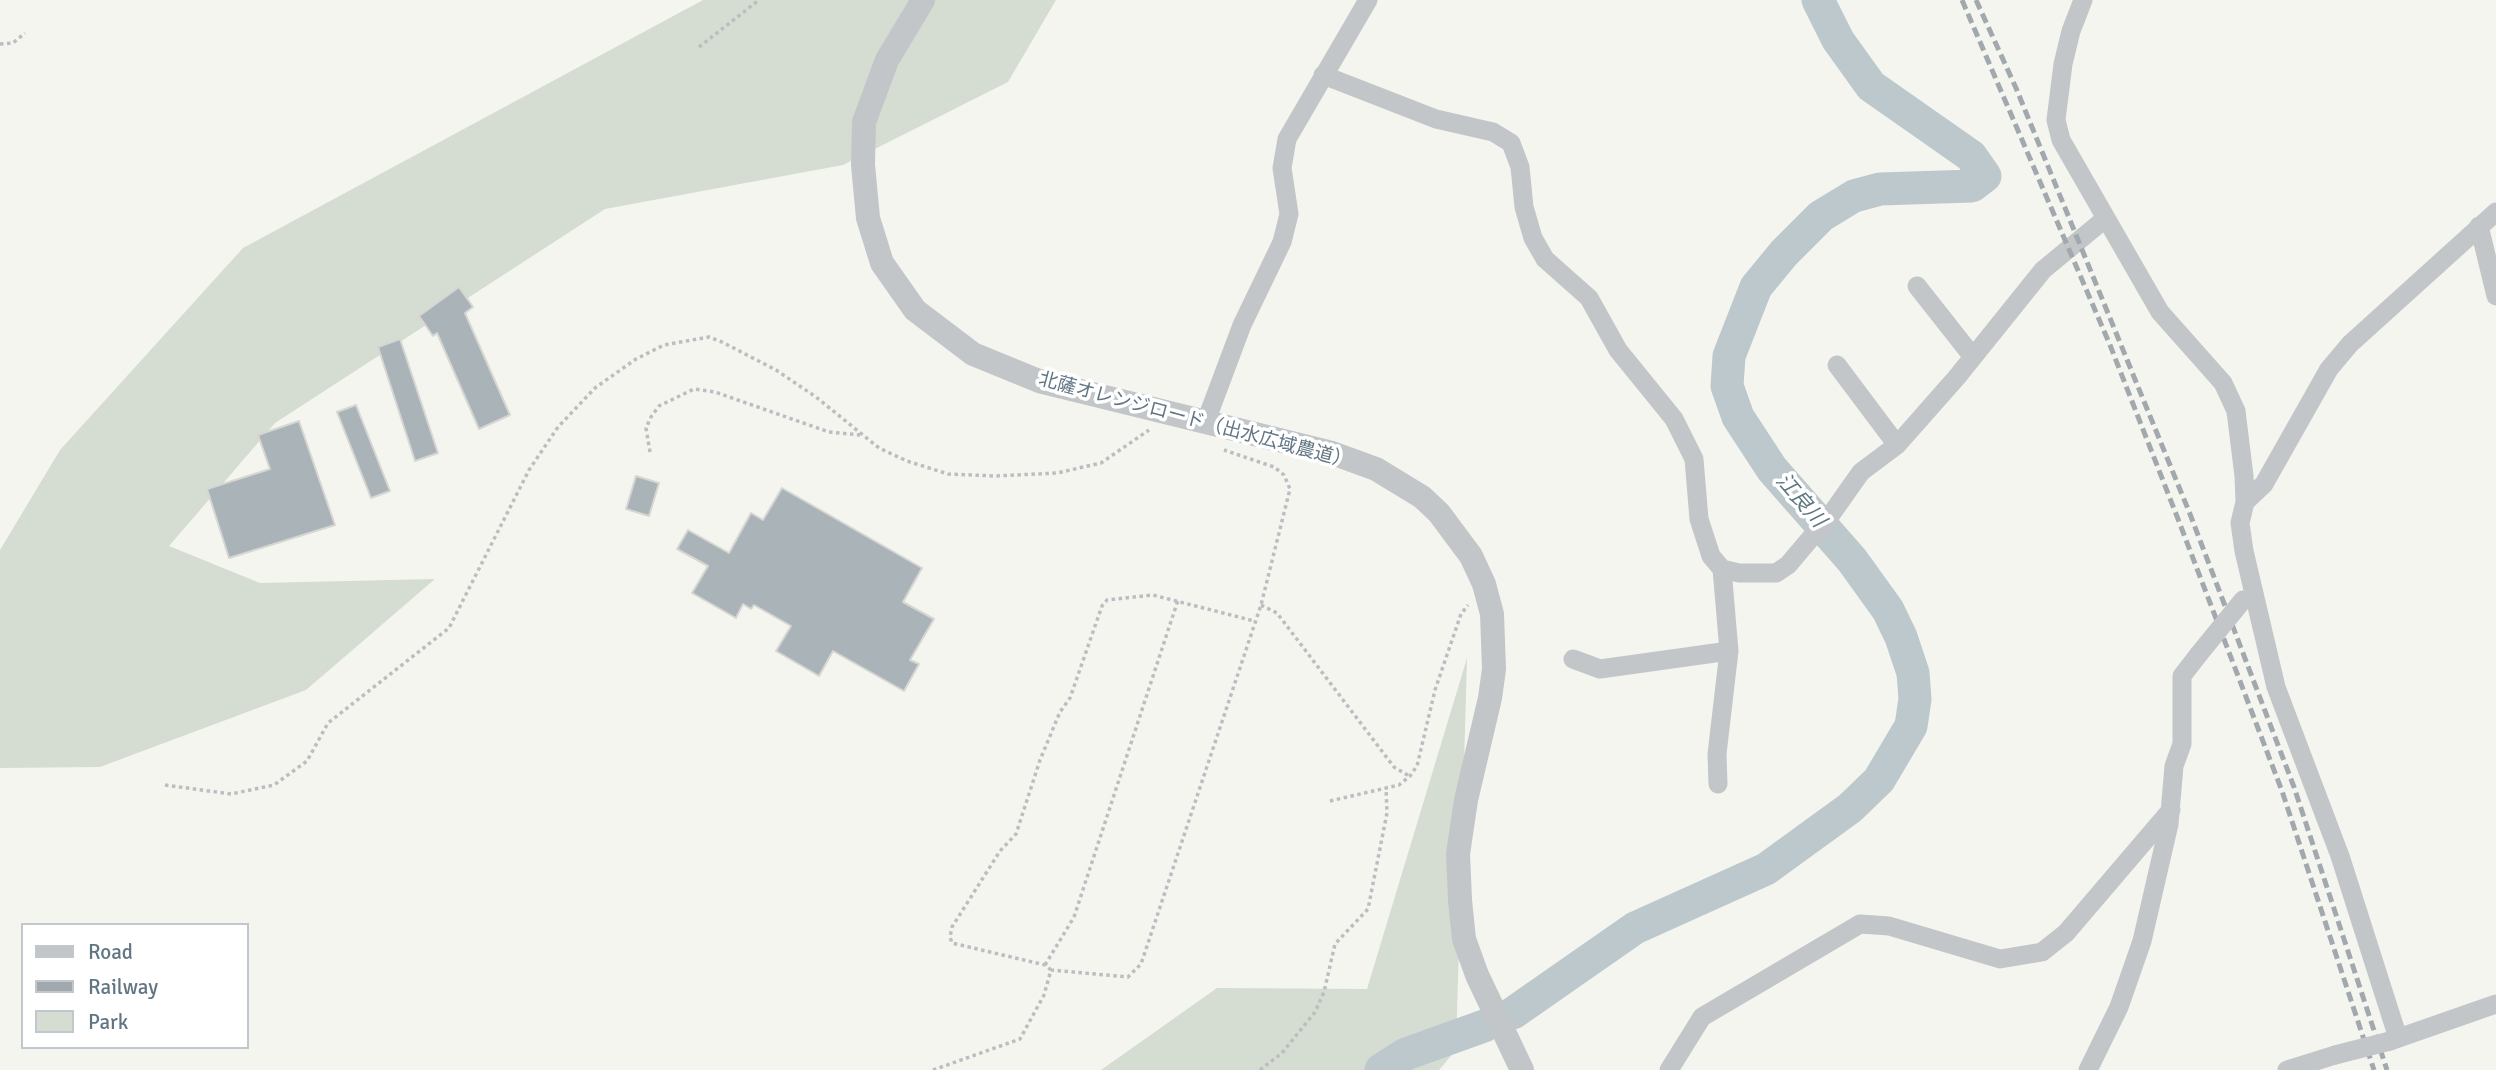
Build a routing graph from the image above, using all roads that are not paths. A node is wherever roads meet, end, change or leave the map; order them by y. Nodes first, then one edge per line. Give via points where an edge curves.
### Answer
1 (923, 0) edge
2 (1368, 0) edge
3 (2083, 0) edge
4 (1323, 75) junction
5 (2496, 212) edge
6 (2106, 218) junction
7 (2479, 226) junction
8 (1917, 286) dead end
9 (2496, 296) edge
10 (1973, 357) junction
11 (1837, 365) dead end
12 (1206, 421) junction
13 (1897, 445) junction
14 (2245, 502) junction
15 (1722, 569) junction
16 (2253, 581) junction
17 (1729, 650) junction
18 (1573, 659) dead end
19 (1718, 784) dead end
20 (2171, 810) junction
21 (2496, 1004) edge
22 (2394, 1039) junction
23 (1522, 1070) edge
24 (1668, 1070) edge
25 (2088, 1070) edge
26 (2287, 1070) edge

1 - 12 street, 北薩オレンジロード（出水広域農道） via 887,60 864,122 868,218 883,263 915,310 973,354 1040,381
2 - 4 street
3 - 6 street via 2063,64 2056,120 2061,140
4 - 12 street via 1287,139 1282,168 1289,214 1282,242 1242,325
4 - 15 street via 1436,119 1493,132 1511,143 1533,238 1545,258 1589,298 1618,350 1686,440 1694,459 1703,538
5 - 7 street
6 - 10 street via 2043,270
6 - 14 street via 2160,312 2223,383 2236,411
7 - 9 street
7 - 14 street via 2336,361 2264,484
8 - 10 street
10 - 13 street
11 - 13 street
12 - 23 street, 北薩オレンジロード（出水広域農道） via 1376,469 1422,497 1471,556 1492,614 1494,669 1458,854 1460,900 1464,939 1477,975
13 - 15 street via 1861,472 1788,565 1776,573
14 - 16 street via 2240,523
15 - 17 street
16 - 20 street, bridge via 2182,676 2182,744 2174,765
16 - 22 street via 2276,687 2340,856
17 - 18 street via 1600,668
17 - 19 street
20 - 24 street via 2066,933 2042,952 2000,959 1889,926 1860,924 1702,1017
20 - 25 street via 2142,941 2119,1007
21 - 22 street
22 - 26 street, bridge

